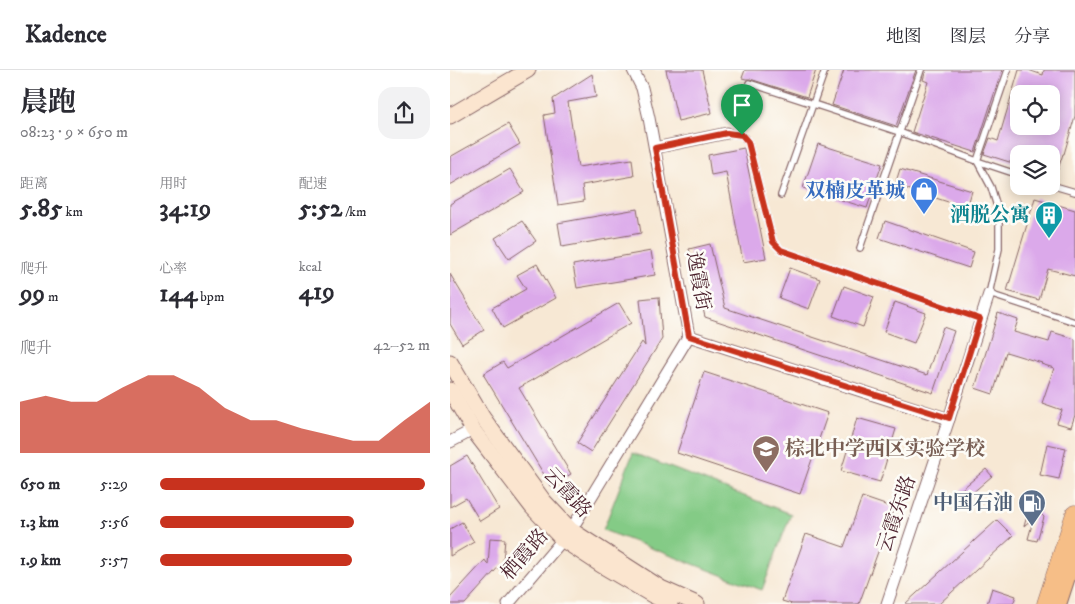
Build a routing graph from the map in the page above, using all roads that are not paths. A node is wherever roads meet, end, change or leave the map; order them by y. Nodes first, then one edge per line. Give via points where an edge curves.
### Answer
1 (528, 70) edge
2 (633, 70) edge
3 (825, 70) edge
4 (921, 70) edge
5 (1008, 70) edge
6 (749, 82) dead end
7 (813, 104) junction
8 (450, 116) edge
9 (899, 132) junction
10 (727, 133) joint
11 (655, 148) junction
12 (977, 161) junction
13 (1010, 171) edge
14 (1060, 188) edge
15 (1075, 192) edge
16 (781, 195) dead end
17 (860, 248) dead end
18 (989, 294) junction
19 (980, 319) junction
20 (1075, 322) edge
21 (689, 336) junction
22 (450, 362) edge
23 (450, 390) edge
24 (949, 418) junction
25 (473, 430) junction
26 (450, 442) edge
27 (1075, 514) edge
28 (567, 535) junction
29 (1075, 546) edge
30 (1075, 586) edge
31 (508, 604) edge
32 (670, 604) edge
33 (697, 604) edge
34 (887, 604) edge
35 (1046, 604) edge
36 (1056, 604) edge
37 (1069, 604) edge

1 - 8 street
2 - 11 street, 逸霞街 via 642,88
3 - 7 lane
4 - 9 lane
5 - 12 lane
6 - 7 lane
7 - 9 lane
7 - 16 lane
9 - 12 lane
9 - 17 lane
10 - 11 street
10 - 19 lane via 742,135 748,142 773,242 781,250
11 - 21 street, 逸霞街
12 - 13 lane
12 - 18 lane via 992,187 1000,213 999,249
14 - 15 lane
18 - 19 street, 云霞东路
18 - 20 lane
19 - 24 street, 云霞东路
21 - 24 street
21 - 28 street, 逸霞街
22 - 28 street, 云霞路 via 483,418
23 - 25 street
24 - 34 street, 云霞东路
25 - 26 street
25 - 28 street via 532,507
27 - 35 main road
28 - 31 street, 栖霞路
28 - 32 street via 601,565
28 - 33 street, 云霞路 via 661,588
29 - 36 highway
30 - 37 highway

